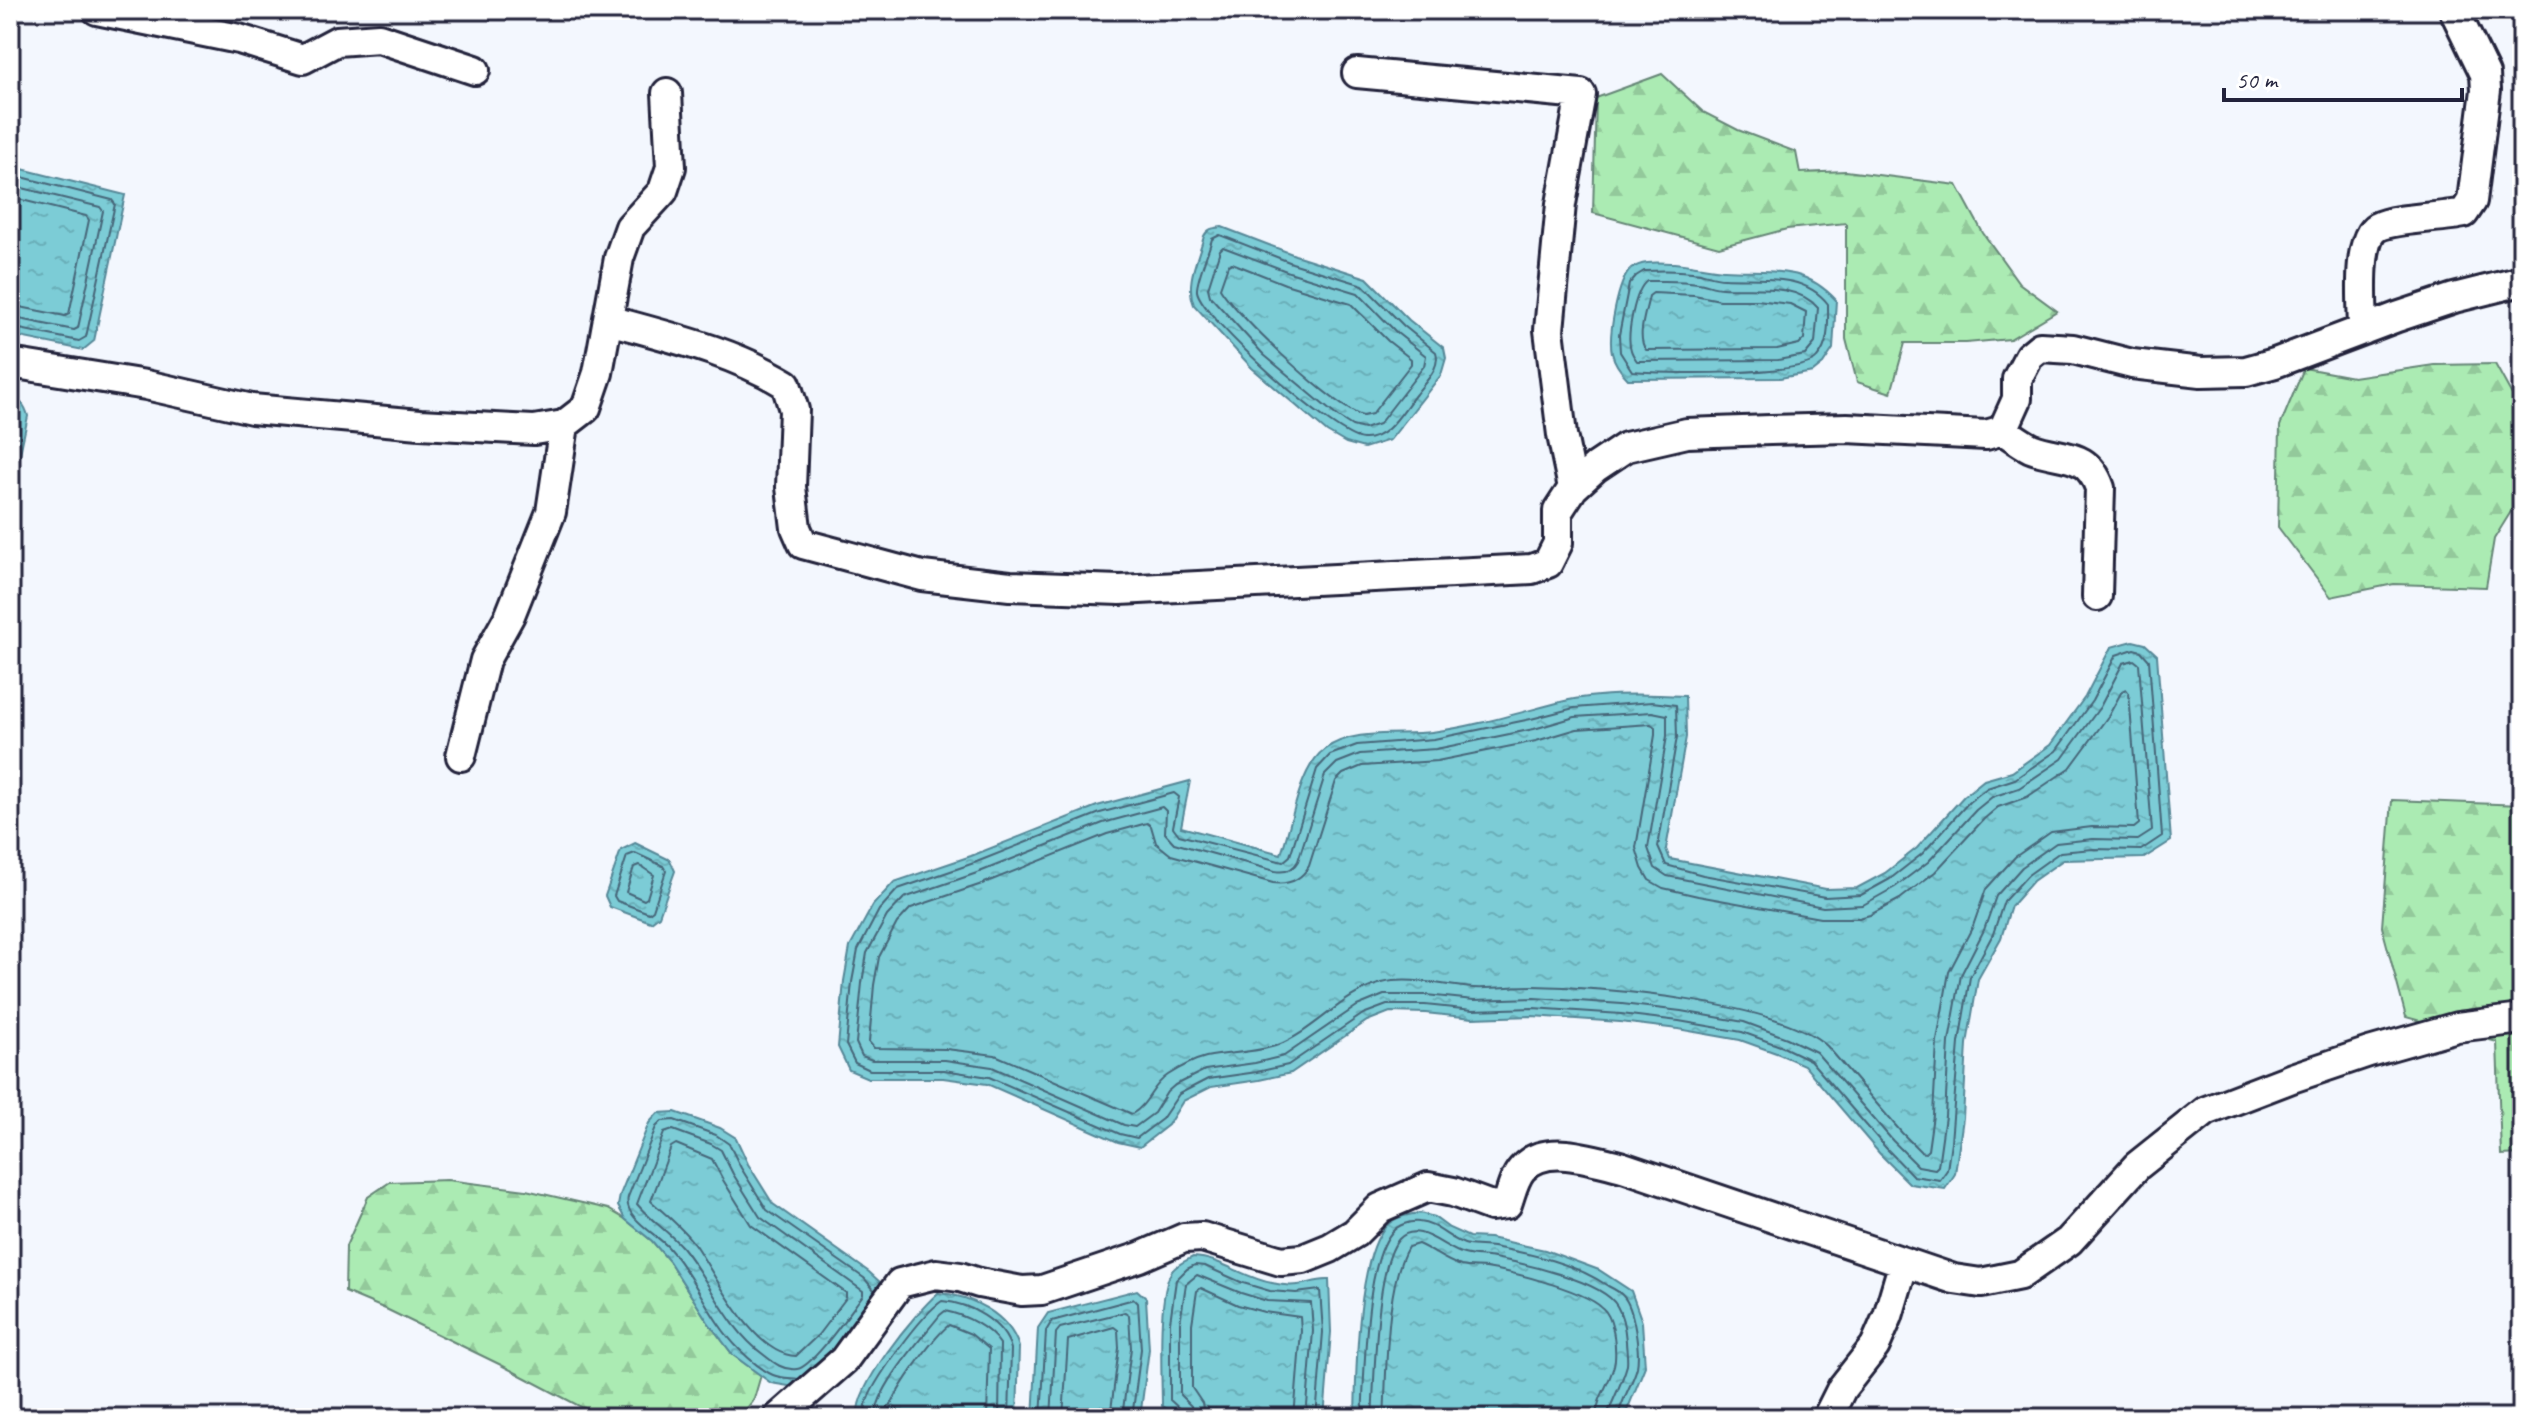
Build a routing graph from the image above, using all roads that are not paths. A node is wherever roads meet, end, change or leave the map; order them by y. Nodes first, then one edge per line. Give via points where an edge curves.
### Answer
1 (97, 10) edge
2 (2454, 10) edge
3 (475, 70) dead end
4 (1357, 73) dead end
5 (667, 93) dead end
6 (2522, 281) edge
7 (609, 320) junction
8 (2363, 330) junction
9 (10, 363) edge
10 (564, 425) junction
11 (2003, 430) junction
12 (1573, 488) junction
13 (2097, 596) dead end
14 (461, 756) dead end
15 (2522, 1019) edge
16 (1904, 1262) junction
17 (778, 1418) edge
18 (1827, 1418) edge

1 - 3 street via 239,39 303,59 337,41 379,38
2 - 8 street via 2485,74 2472,201 2464,213 2392,224 2368,236
4 - 12 street via 1581,94 1561,204 1549,330
5 - 7 street via 671,167 663,191 630,227
6 - 8 street
7 - 10 street via 586,408
7 - 12 street via 722,353 786,384 794,410 791,487 803,544 922,576 1120,590 1532,569 1548,563 1558,543 1558,511
8 - 11 street via 2246,371 2132,364 2073,349 2040,347 2017,379 2017,399
9 - 10 street via 252,409 435,425 534,430
10 - 14 street via 551,512 510,615 485,660
11 - 12 street via 1986,435 1847,428 1687,433 1626,447
11 - 13 street via 2030,447 2069,456 2094,472 2100,488
15 - 16 street via 2457,1027 2369,1052 2206,1111 2137,1166 2069,1241 2020,1275 1981,1283
16 - 17 street via 1623,1167 1571,1155 1534,1157 1519,1171 1507,1204 1491,1206 1428,1187 1380,1208 1355,1233 1303,1259 1281,1261 1225,1243 1184,1238 1042,1290 936,1274 900,1283 844,1360
16 - 18 street via 1875,1346 1842,1388

